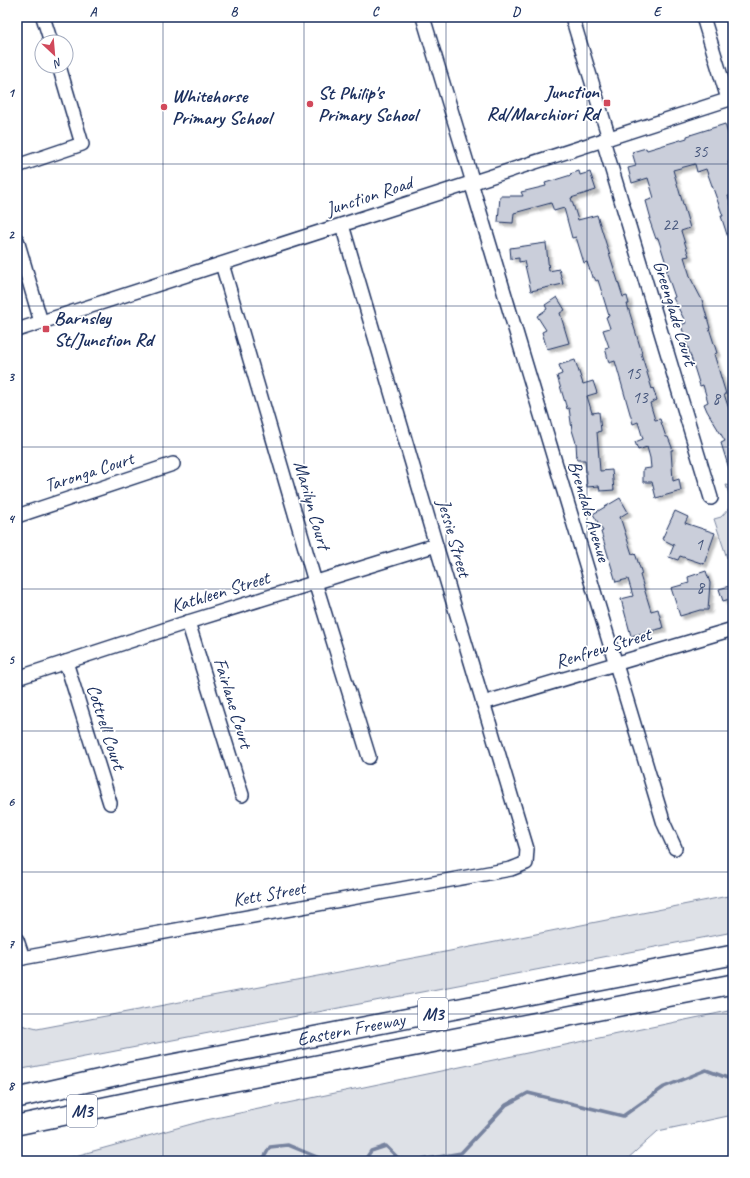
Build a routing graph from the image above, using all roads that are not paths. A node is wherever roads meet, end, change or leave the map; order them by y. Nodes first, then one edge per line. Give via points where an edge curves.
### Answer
1 (43, 17) edge
2 (423, 17) edge
3 (572, 17) edge
4 (703, 17) edge
5 (48, 34) edge
6 (61, 74) edge
7 (730, 99) edge
8 (606, 139) junction
9 (17, 166) edge
10 (472, 182) junction
11 (342, 225) junction
12 (17, 240) edge
13 (222, 264) junction
14 (41, 322) junction
15 (17, 330) edge
16 (173, 464) dead end
17 (710, 498) dead end
18 (17, 516) edge
19 (436, 546) junction
20 (315, 582) junction
21 (188, 622) junction
22 (733, 629) edge
23 (66, 662) junction
24 (616, 664) junction
25 (17, 678) edge
26 (483, 703) junction
27 (369, 757) dead end
28 (242, 795) dead end
29 (110, 803) dead end
30 (675, 848) dead end
31 (526, 863) joint
32 (17, 940) edge
33 (733, 954) edge
34 (20, 958) edge
35 (733, 984) edge
36 (132, 1072) junction
37 (17, 1094) edge
38 (17, 1098) edge
39 (148, 1098) junction
40 (17, 1125) edge
41 (17, 1137) edge

1 - 5 street
2 - 10 street, Brendale Avenue
3 - 8 street, Greenglade Court
4 - 7 street
6 - 9 street via 82,144
7 - 8 street, Junction Road
8 - 10 street, Junction Road
8 - 17 street, Greenglade Court
10 - 11 street, Junction Road
10 - 24 street, Brendale Avenue
11 - 13 street, Junction Road
11 - 19 street, Jessie Street
12 - 14 street
13 - 14 street, Junction Road
13 - 20 street, Marilyn Court
14 - 15 street, Junction Road
16 - 18 street, Taronga Court
19 - 20 street, Kathleen Street
19 - 26 street, Jessie Street
20 - 21 street, Kathleen Street
20 - 27 street, Marilyn Court
21 - 23 street, Kathleen Street
21 - 28 street, Fairlane Court
22 - 24 street, Renfrew Street
23 - 25 street, Kathleen Street
23 - 29 street, Cottrell Court
24 - 26 street, Renfrew Street
24 - 30 street, Brendale Avenue via 664,824
26 - 31 street, Jessie Street via 527,849
31 - 34 street, Kett Street via 511,869
32 - 34 street
33 - 36 highway, Eastern Freeway / M3
35 - 39 highway, Eastern Freeway / M3
36 - 37 highway
36 - 38 highway, Eastern Freeway / M3
39 - 40 highway, Eastern Freeway / M3
39 - 41 highway

